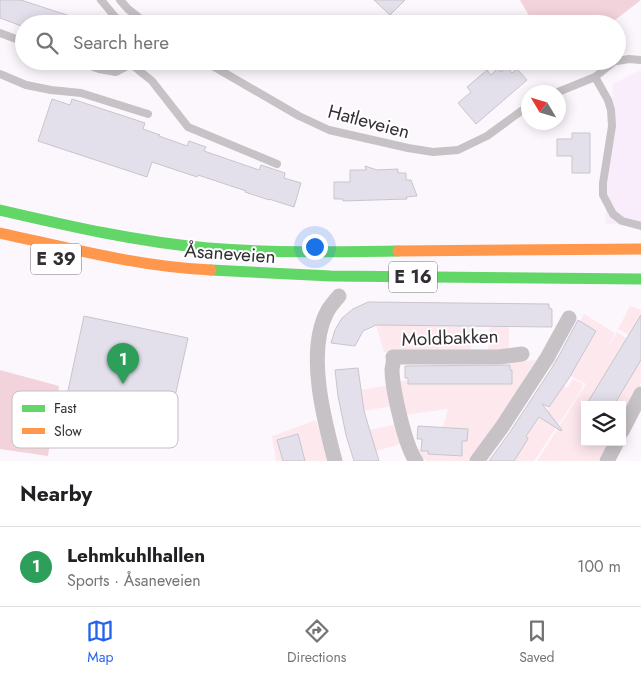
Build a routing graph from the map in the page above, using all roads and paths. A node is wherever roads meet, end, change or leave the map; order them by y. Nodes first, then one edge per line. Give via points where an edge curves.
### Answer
1 (102, 0) edge
2 (120, 0) edge
3 (114, 15) edge
4 (136, 15) edge
5 (0, 33) edge
6 (15, 39) edge
7 (626, 59) edge
8 (641, 60) edge
9 (105, 70) edge
10 (119, 70) edge
11 (139, 70) edge
12 (220, 70) edge
13 (604, 70) edge
14 (0, 74) edge
15 (595, 77) junction
16 (566, 89) edge
17 (521, 111) edge
18 (148, 114) dead end
19 (277, 164) dead end
20 (0, 210) edge
21 (641, 226) edge
22 (0, 233) edge
23 (641, 249) edge
24 (66, 260) dead end
25 (185, 268) junction
26 (641, 279) edge
27 (339, 296) dead end
28 (569, 318) dead end
29 (522, 354) dead end
30 (641, 394) edge
31 (626, 423) edge
32 (615, 446) edge
33 (335, 461) edge
34 (416, 461) edge
35 (477, 461) edge
36 (607, 461) edge

1 - 3 lane
2 - 4 lane
5 - 6 lane
7 - 8 lane
9 - 10 lane
11 - 19 lane via 188,127
12 - 17 lane, Hatleveien via 330,130 433,152 458,150 487,136
13 - 15 lane
14 - 18 lane via 26,85 81,93
15 - 16 lane
15 - 21 lane via 611,110 612,126 603,194 613,214 622,221
20 - 23 highway, Åsaneveien / E 16 via 87,230 209,248 332,252
22 - 25 highway, Åsaneveien / E 16 via 85,252
24 - 25 highway, E 39
25 - 26 highway, Åsaneveien / E 16 via 331,276
27 - 33 street via 322,324 318,357 321,398
28 - 35 street via 547,358
29 - 34 street, Moldbakken via 394,357 392,369 400,416
30 - 31 street
32 - 36 street

